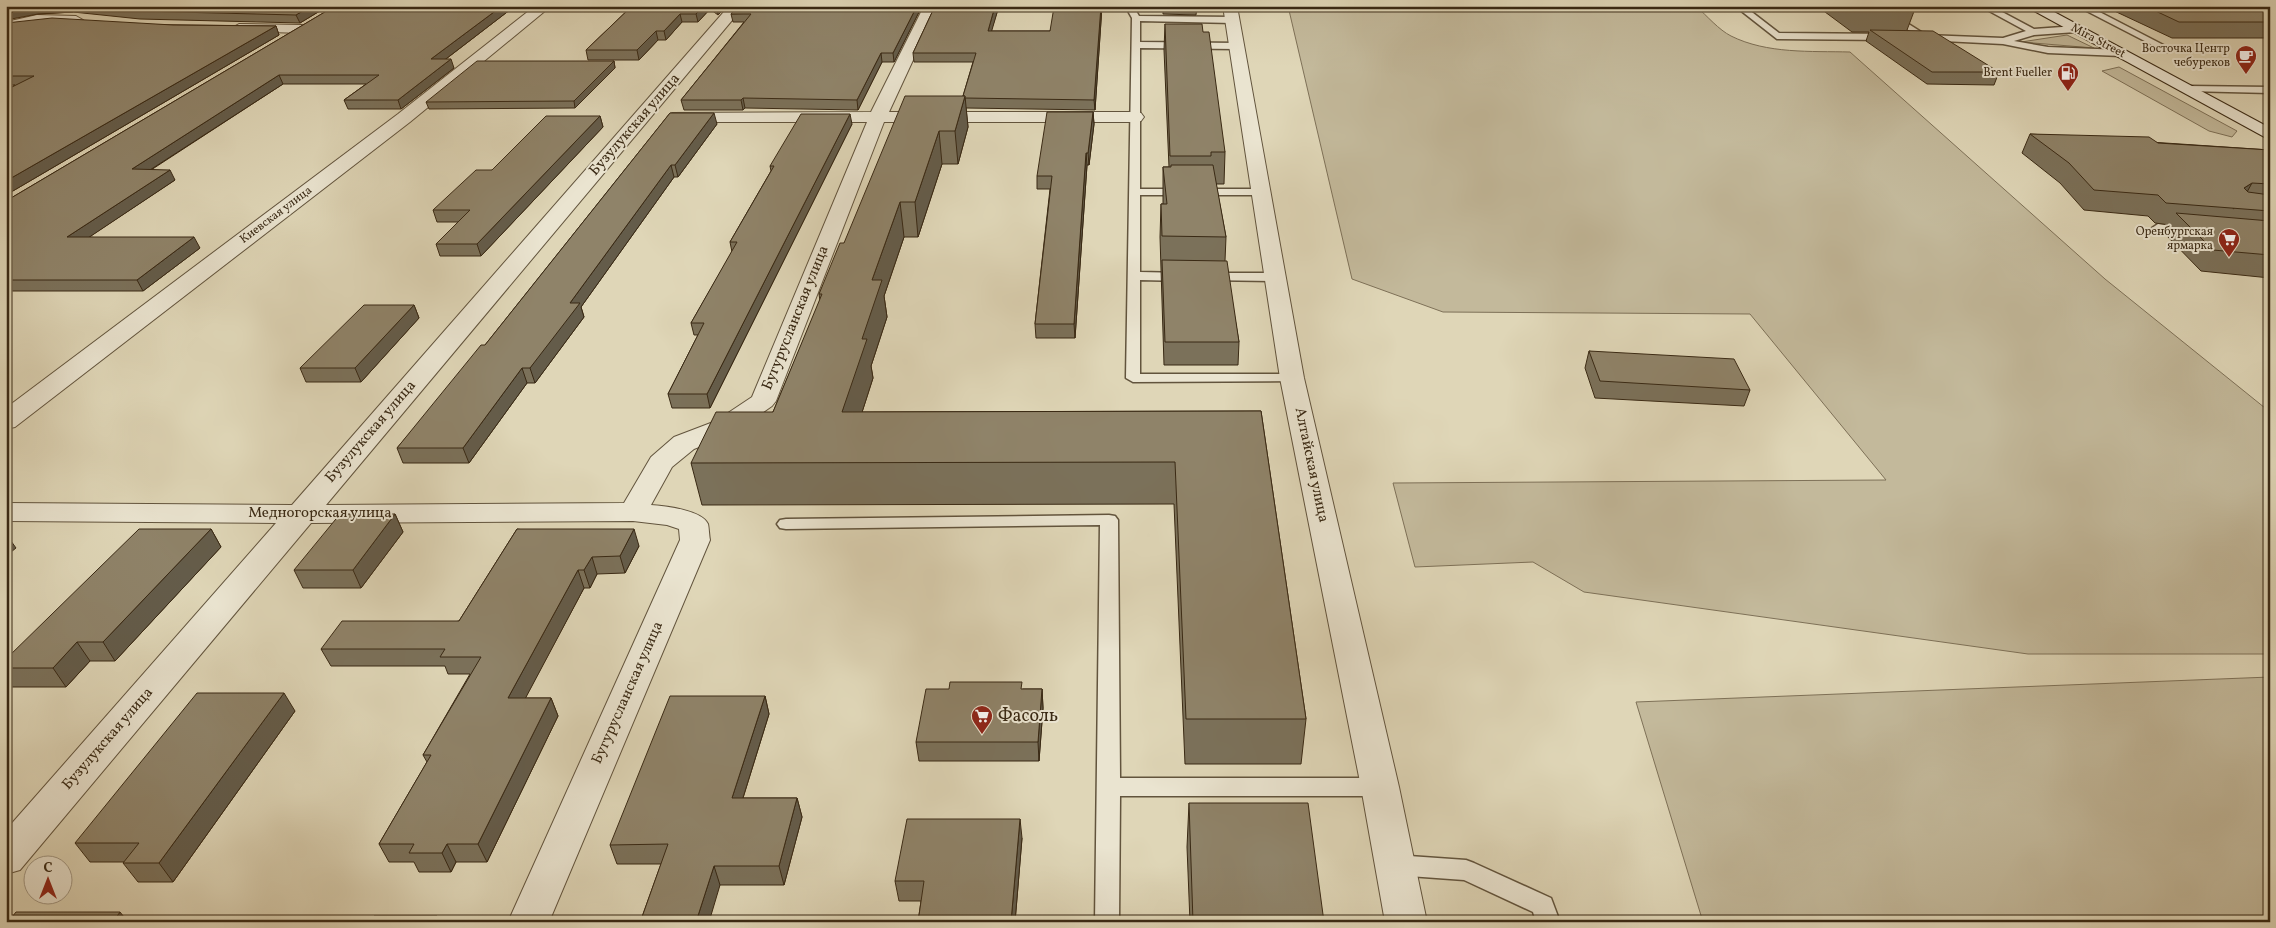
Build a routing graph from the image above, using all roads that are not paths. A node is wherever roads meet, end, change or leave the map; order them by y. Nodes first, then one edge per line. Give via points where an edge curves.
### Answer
1 (544, 6) edge
2 (737, 6) edge
3 (931, 6) edge
4 (1133, 6) edge
5 (1738, 6) edge
6 (1874, 6) edge
7 (1984, 6) edge
8 (2032, 6) edge
9 (2081, 6) edge
10 (1231, 13) edge
11 (1136, 18) junction
12 (318, 20) edge
13 (86, 21) edge
14 (6, 26) edge
15 (226, 28) edge
16 (302, 29) junction
17 (2076, 29) junction
18 (2033, 32) junction
19 (1895, 37) edge
20 (1904, 37) edge
21 (1924, 37) junction
22 (2003, 41) junction
23 (277, 44) edge
24 (1135, 45) junction
25 (1238, 46) junction
26 (2169, 50) dead end
27 (2121, 53) junction
28 (2189, 89) junction
29 (2270, 90) edge
30 (878, 116) junction
31 (642, 117) junction
32 (1135, 117) junction
33 (2270, 135) edge
34 (1134, 192) junction
35 (1261, 192) junction
36 (2158, 228) dead end
37 (2205, 232) edge
38 (1134, 276) junction
39 (1277, 277) junction
40 (1292, 378) junction
41 (6, 421) edge
42 (6, 512) edge
43 (634, 512) junction
44 (301, 514) junction
45 (786, 524) dead end
46 (1109, 787) junction
47 (1380, 787) junction
48 (6, 858) edge
49 (1394, 865) junction
50 (528, 922) edge
51 (1107, 922) edge
52 (1406, 922) edge
53 (1548, 922) edge

1 - 41 street, Киевская улица via 404,118
2 - 31 street, Бузулукская улица
3 - 30 street, Бугурусланская улица
4 - 11 lane
5 - 19 lane via 1777,36
6 - 21 lane
7 - 18 lane
8 - 17 street, Mira Street
9 - 26 lane
10 - 11 lane
10 - 25 street, Алтайская улица
11 - 24 lane
12 - 16 street
13 - 14 street via 37,19
15 - 16 street
16 - 23 street
17 - 18 lane
17 - 27 street, Mira Street
18 - 22 lane
20 - 21 lane
21 - 22 lane
22 - 27 lane via 2048,50
24 - 25 lane
24 - 32 lane
25 - 35 street, Алтайская улица
27 - 28 street, Mira Street
28 - 29 lane
28 - 33 street, Mira Street
30 - 31 street
30 - 32 street
30 - 43 street, Бугурусланская улица via 763,401 725,427 684,443 661,464
31 - 44 street, Бузулукская улица
32 - 34 lane
34 - 35 lane
34 - 38 lane
35 - 39 street, Алтайская улица
36 - 37 lane
38 - 39 lane
38 - 40 lane via 1133,378
39 - 40 street, Алтайская улица
40 - 47 street, Алтайская улица
42 - 44 street, Медногорская улица
43 - 44 street, Медногорская улица
43 - 50 street, Бугурусланская улица via 671,516 693,524 695,540
44 - 48 street, Бузулукская улица
45 - 46 lane via 1109,520
46 - 47 lane
46 - 51 lane
47 - 49 street, Алтайская улица
49 - 52 street, Алтайская улица
49 - 53 lane via 1466,870 1543,905

